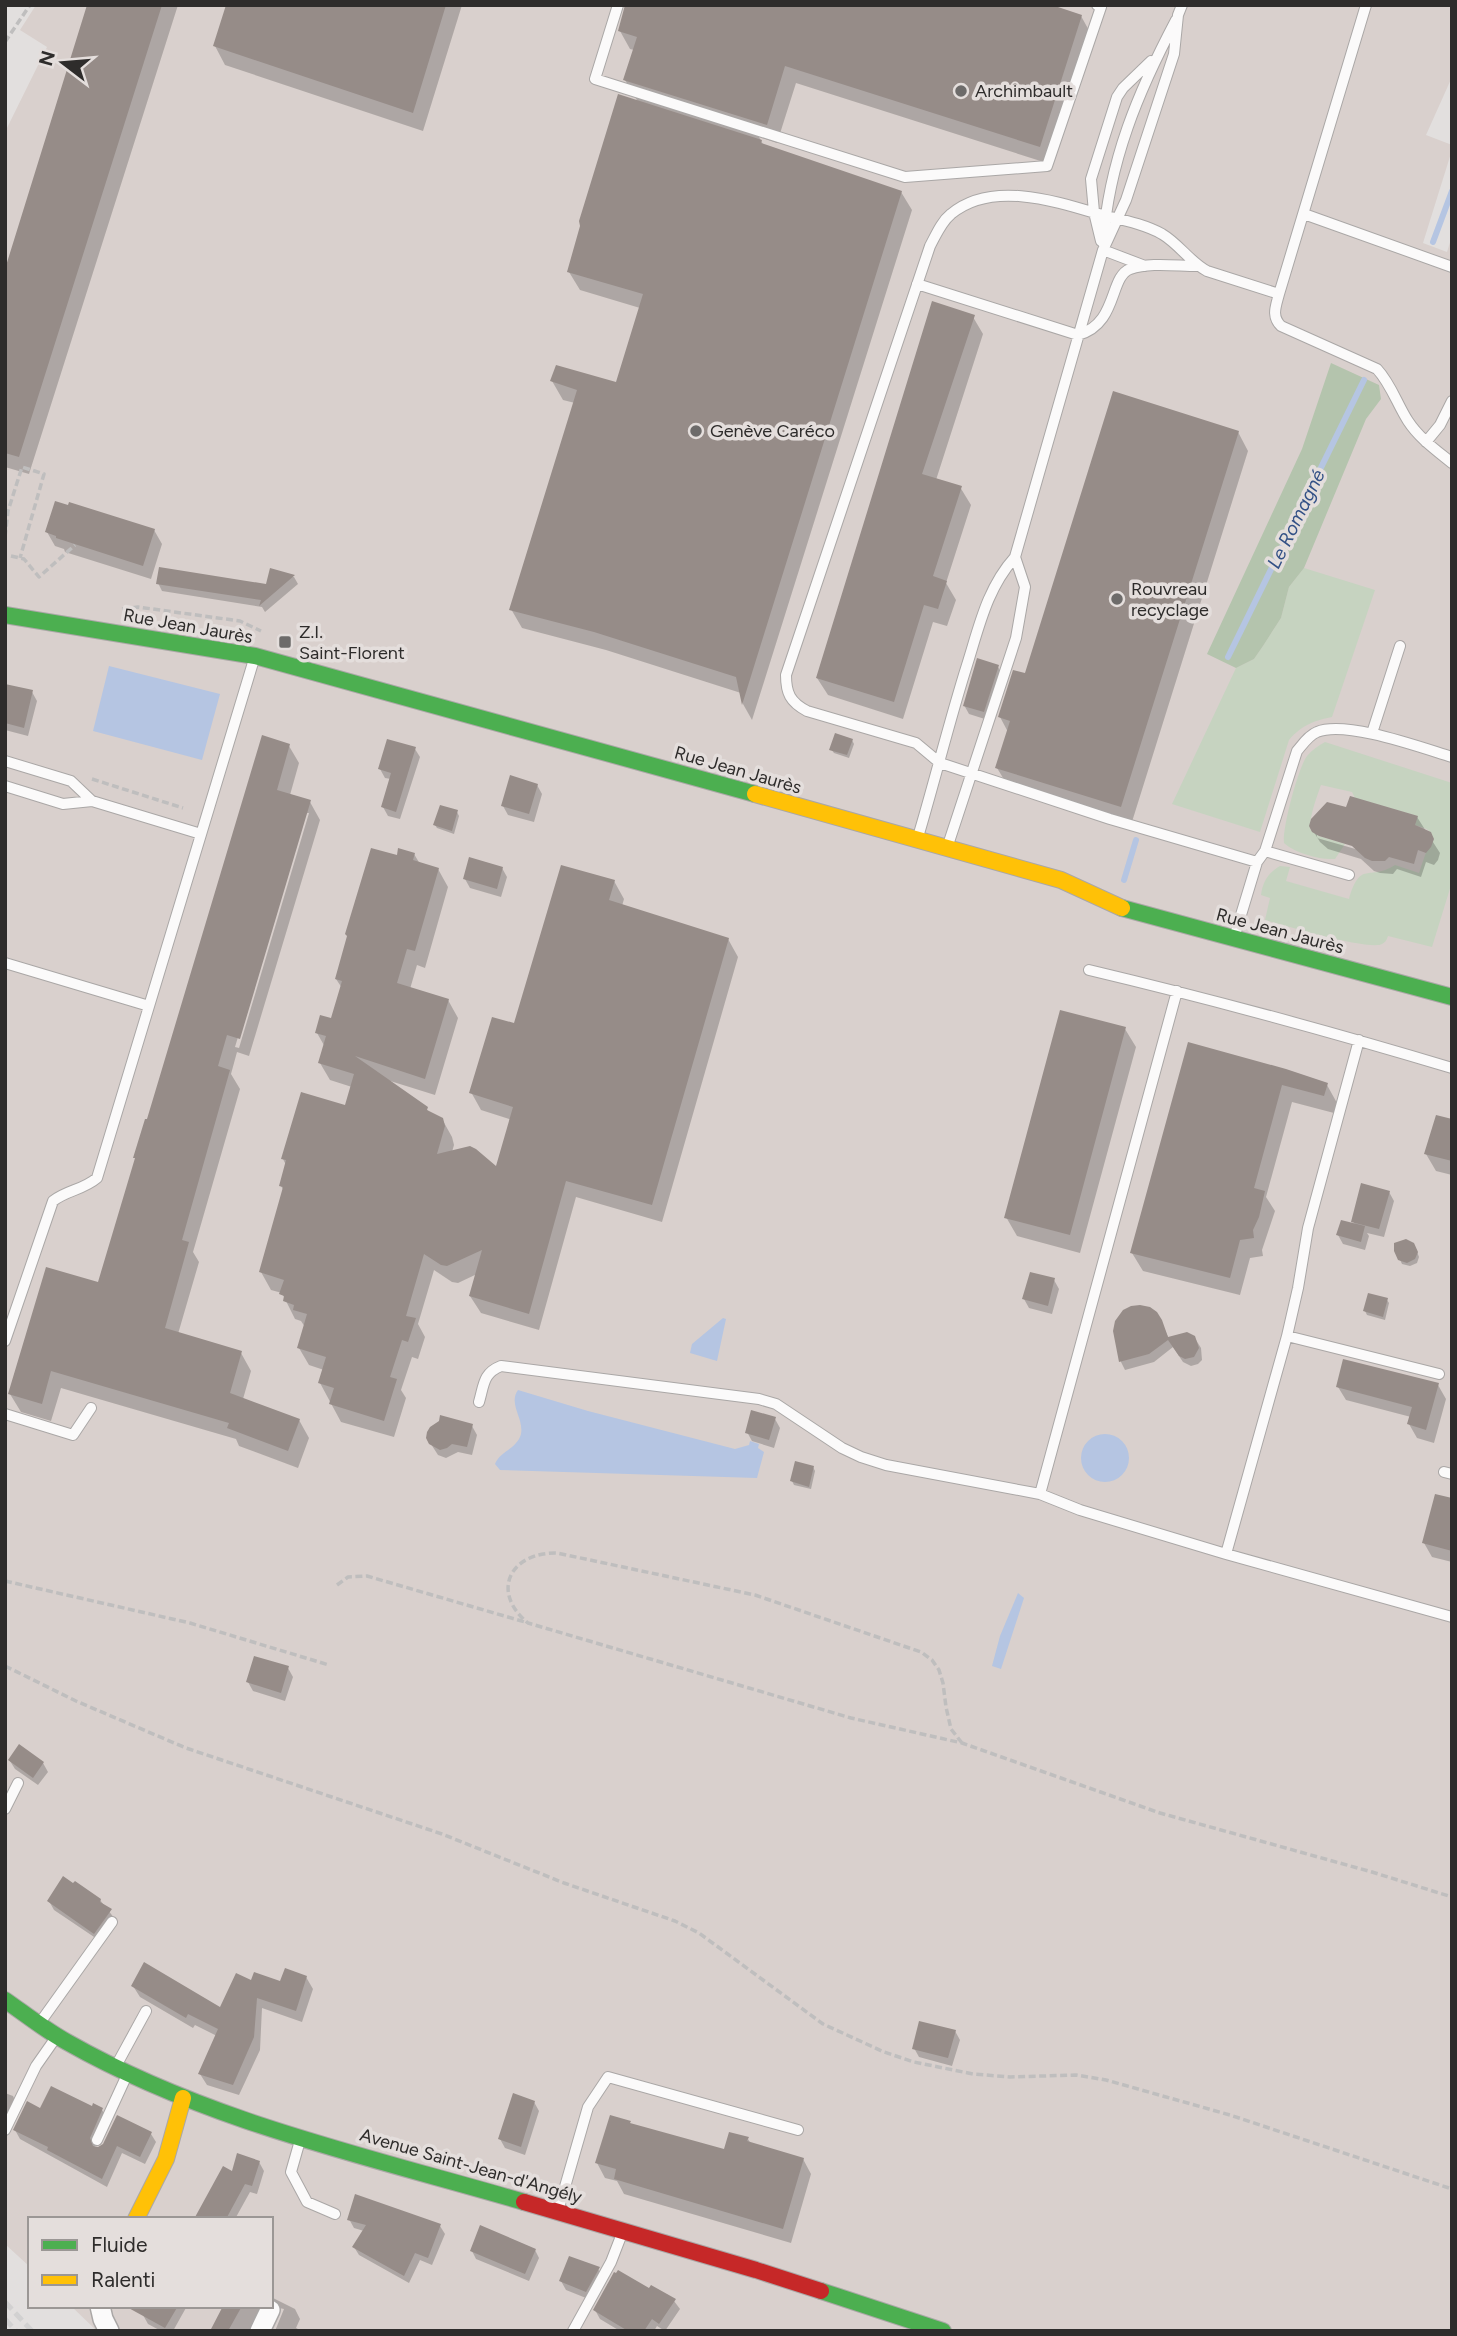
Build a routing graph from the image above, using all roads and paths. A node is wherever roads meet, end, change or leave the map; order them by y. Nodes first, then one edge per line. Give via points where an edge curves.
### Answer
1 (30, 5) edge
2 (618, 5) edge
3 (1097, 5) edge
4 (1366, 5) edge
5 (1180, 10) edge
6 (5, 42) edge
7 (1157, 56) junction
8 (1094, 212) junction
9 (1304, 214) junction
10 (1105, 216) junction
11 (1118, 219) junction
12 (1103, 250) junction
13 (1148, 266) junction
14 (1197, 266) junction
15 (1452, 267) edge
16 (917, 284) junction
17 (1279, 294) junction
18 (1078, 335) junction
19 (1452, 401) edge
20 (1426, 442) junction
21 (1452, 463) edge
22 (5, 537) edge
23 (75, 545) dead end
24 (11, 556) dead end
25 (20, 558) junction
26 (1014, 558) junction
27 (5, 615) edge
28 (1400, 646) dead end
29 (255, 656) junction
30 (1372, 733) junction
31 (1452, 757) edge
32 (5, 761) edge
33 (940, 763) junction
34 (971, 773) junction
35 (5, 786) edge
36 (92, 801) junction
37 (201, 834) junction
38 (917, 841) junction
39 (947, 849) junction
40 (1265, 851) junction
41 (1257, 862) junction
42 (1349, 875) dead end
43 (1234, 939) junction
44 (5, 963) edge
45 (1089, 971) dead end
46 (1177, 991) junction
47 (1452, 997) edge
48 (149, 1006) junction
49 (1359, 1040) junction
50 (1452, 1068) edge
51 (1287, 1336) junction
52 (5, 1341) edge
53 (1439, 1374) dead end
54 (480, 1402) dead end
55 (91, 1408) dead end
56 (5, 1414) edge
57 (1040, 1494) junction
58 (1226, 1554) junction
59 (5, 1581) edge
60 (337, 1585) dead end
61 (1452, 1617) edge
62 (528, 1623) junction
63 (328, 1665) dead end
64 (5, 1666) edge
65 (962, 1743) junction
66 (18, 1783) dead end
67 (5, 1809) edge
68 (1452, 1897) edge
69 (111, 1922) dead end
70 (5, 2000) edge
71 (146, 2011) dead end
72 (39, 2024) junction
73 (57, 2036) junction
74 (121, 2071) junction
75 (183, 2098) junction
76 (5, 2130) edge
77 (798, 2130) dead end
78 (301, 2137) junction
79 (97, 2140) dead end
80 (1452, 2189) edge
81 (558, 2212) junction
82 (335, 2214) dead end
83 (137, 2217) edge
84 (624, 2231) junction
85 (100, 2308) edge
86 (270, 2310) dead end
87 (920, 2327) edge
88 (109, 2331) edge
89 (260, 2331) edge
90 (573, 2331) edge
91 (943, 2331) edge

1 - 6 path
2 - 3 lane via 595,79 905,177 1047,166 1101,7
4 - 9 lane
5 - 7 lane
5 - 11 lane via 1174,54
7 - 8 lane via 1117,97 1091,179
7 - 10 lane via 1132,112 1112,174
8 - 10 lane
8 - 12 lane
8 - 16 lane via 1024,196 978,200 955,211 940,226
9 - 15 lane
9 - 17 lane
10 - 11 lane
10 - 12 lane
11 - 12 lane
11 - 14 lane via 1166,236
12 - 13 lane
12 - 18 lane
13 - 14 lane
13 - 18 lane via 1124,273 1101,320 1091,331
14 - 17 lane
16 - 18 lane
16 - 33 lane via 786,675 786,691 794,704 916,743
17 - 20 lane via 1276,321 1377,369 1408,422
18 - 26 lane
19 - 20 lane
20 - 21 lane
22 - 25 path via 22,467 44,474
23 - 25 path via 39,577
24 - 25 path
26 - 33 lane via 991,589
26 - 34 lane via 1025,587 1022,610
27 - 29 street, Rue Jean Jaurès
28 - 30 lane
29 - 37 lane
29 - 38 street, Rue Jean Jaurès
30 - 31 lane
30 - 40 lane via 1329,730 1306,740 1297,751
32 - 36 lane via 71,781
33 - 34 lane
33 - 38 lane
34 - 39 lane
34 - 41 lane
35 - 36 lane via 63,804
36 - 37 lane
37 - 48 lane
38 - 39 street, Rue Jean Jaurès
39 - 43 street, Rue Jean Jaurès via 1061,880 1109,904
40 - 41 lane
40 - 42 lane
41 - 43 lane
43 - 47 street, Rue Jean Jaurès
44 - 48 lane
45 - 46 lane
46 - 49 lane
46 - 57 lane
48 - 52 lane via 97,1178 52,1201
49 - 50 lane
49 - 51 lane via 1308,1228
51 - 53 lane
51 - 58 lane
54 - 57 lane via 487,1376 501,1366 760,1399 776,1404 860,1457
55 - 56 lane via 73,1435
57 - 58 lane
58 - 61 lane
59 - 63 path via 190,1623
60 - 62 path via 348,1577 367,1576
62 - 65 path via 851,1718
62 - 65 path via 510,1605 507,1586 519,1564 543,1553 755,1595 921,1652 939,1670 951,1729
64 - 80 path via 187,1748 442,1834 675,1921 699,1933 823,2024 884,2052 973,2074 1076,2075 1106,2080 1242,2118
65 - 68 path via 1160,1813
66 - 67 lane
69 - 72 lane
70 - 72 street, Avenue Saint-Jean-d'Angély
71 - 74 lane
72 - 73 street, Avenue Saint-Jean-d'Angély
73 - 74 street, Avenue Saint-Jean-d'Angély
73 - 76 lane via 36,2066
74 - 75 street, Avenue Saint-Jean-d'Angély
74 - 79 lane
75 - 78 street, Avenue Saint-Jean-d'Angély
75 - 83 street via 166,2160
77 - 81 lane via 608,2077 588,2107
78 - 81 street, Avenue Saint-Jean-d'Angély
78 - 82 lane via 291,2172 307,2202
81 - 84 street, Avenue Saint-Jean-d'Angély
84 - 87 street, Avenue Saint-Jean-d'Angély via 756,2270
84 - 90 lane
85 - 88 street
86 - 89 street
87 - 91 street, Avenue Saint-Jean-d'Angély

